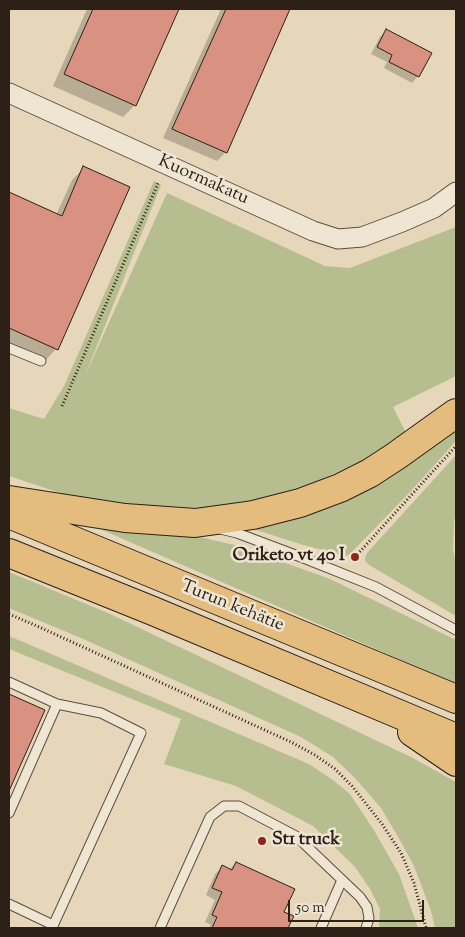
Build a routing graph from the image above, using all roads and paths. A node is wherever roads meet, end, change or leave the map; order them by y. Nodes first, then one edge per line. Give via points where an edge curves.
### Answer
1 (9, 93) edge
2 (166, 165) junction
3 (456, 192) edge
4 (9, 348) edge
5 (41, 361) dead end
6 (62, 406) dead end
7 (456, 412) edge
8 (456, 446) edge
9 (9, 500) edge
10 (9, 514) edge
11 (195, 522) junction
12 (9, 553) edge
13 (355, 557) dead end
14 (9, 614) edge
15 (456, 630) edge
16 (9, 682) edge
17 (364, 699) junction
18 (456, 699) edge
19 (58, 704) junction
20 (456, 738) edge
21 (456, 762) edge
22 (9, 813) edge
23 (342, 880) junction
24 (9, 904) edge
25 (52, 926) edge
26 (160, 928) edge
27 (320, 928) edge
28 (366, 928) edge
29 (426, 928) edge

1 - 2 street, Kuormakatu
2 - 3 street, Kuormakatu via 338,240 362,237 402,222 434,208
2 - 6 path
4 - 5 lane
7 - 11 highway via 396,456 340,488 300,503
8 - 13 path
9 - 11 highway via 117,517
10 - 18 highway, Turun kehätie
11 - 15 lane via 237,533 367,584
12 - 17 highway, Turun kehätie
14 - 29 path via 291,742 335,770 376,816 400,853 414,883
16 - 19 lane
17 - 20 highway, Turun kehätie
17 - 21 highway
19 - 22 lane
19 - 25 lane via 101,713 142,733
23 - 26 lane via 296,836 239,806 224,806 210,817
23 - 27 lane
23 - 28 lane via 367,907 369,918
24 - 25 lane

